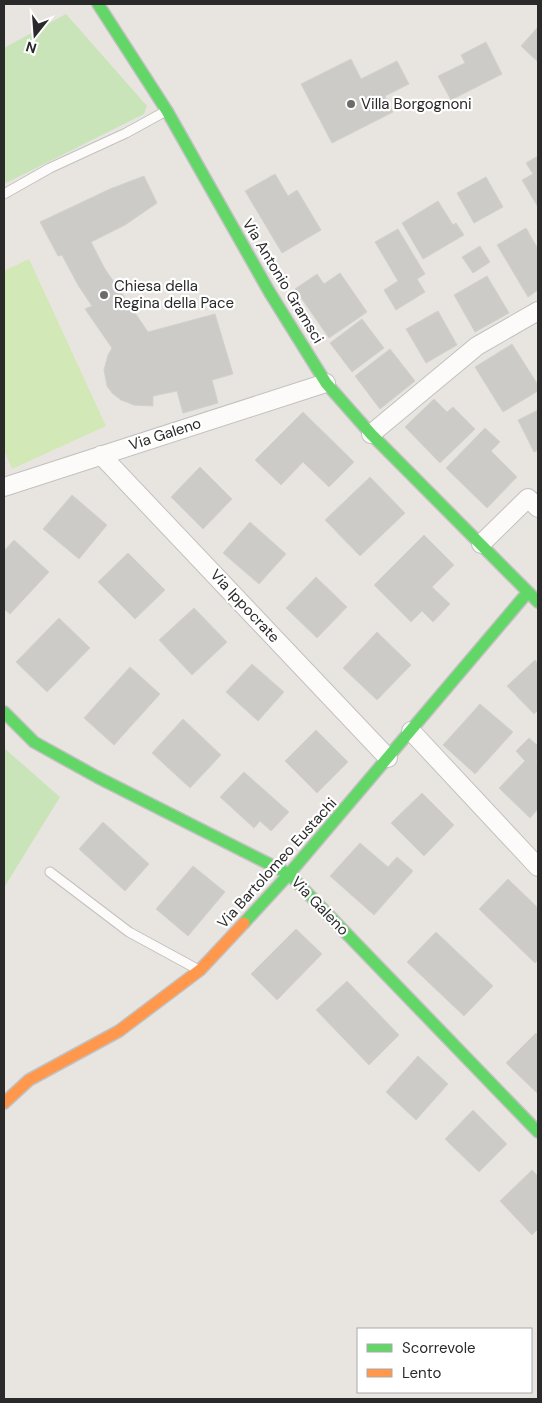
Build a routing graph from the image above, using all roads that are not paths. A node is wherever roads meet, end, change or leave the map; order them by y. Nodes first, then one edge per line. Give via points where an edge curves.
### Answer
1 (98, 4) edge
2 (167, 111) junction
3 (4, 194) edge
4 (538, 311) edge
5 (326, 383) junction
6 (371, 434) junction
7 (101, 455) junction
8 (4, 487) edge
9 (535, 498) edge
10 (480, 544) junction
11 (528, 592) junction
12 (538, 602) edge
13 (4, 712) edge
14 (411, 731) junction
15 (388, 758) junction
16 (538, 867) edge
17 (50, 872) dead end
18 (289, 874) junction
19 (200, 970) junction
20 (4, 1103) edge
21 (538, 1132) edge

1 - 2 street, Via Antonio Gramsci
2 - 3 lane
2 - 5 street, Via Antonio Gramsci via 270,293
4 - 6 street via 477,346
5 - 6 street, Via Antonio Gramsci
5 - 7 street, Via Galeno
6 - 10 street, Via Antonio Gramsci
7 - 8 street, Via Galeno
7 - 15 street, Via Ippocrate
9 - 10 street
10 - 11 street, Via Antonio Gramsci
11 - 12 street, Via Antonio Gramsci
11 - 14 street, Via Bartolomeo Eustachi
13 - 18 street, Via Galeno via 34,742
14 - 15 street, Via Bartolomeo Eustachi
14 - 16 street
15 - 18 street, Via Bartolomeo Eustachi
17 - 19 lane via 129,932
18 - 19 street, Via Bartolomeo Eustachi
18 - 21 street, Via Galeno
19 - 20 street, Via Bartolomeo Eustachi via 119,1031 29,1080

